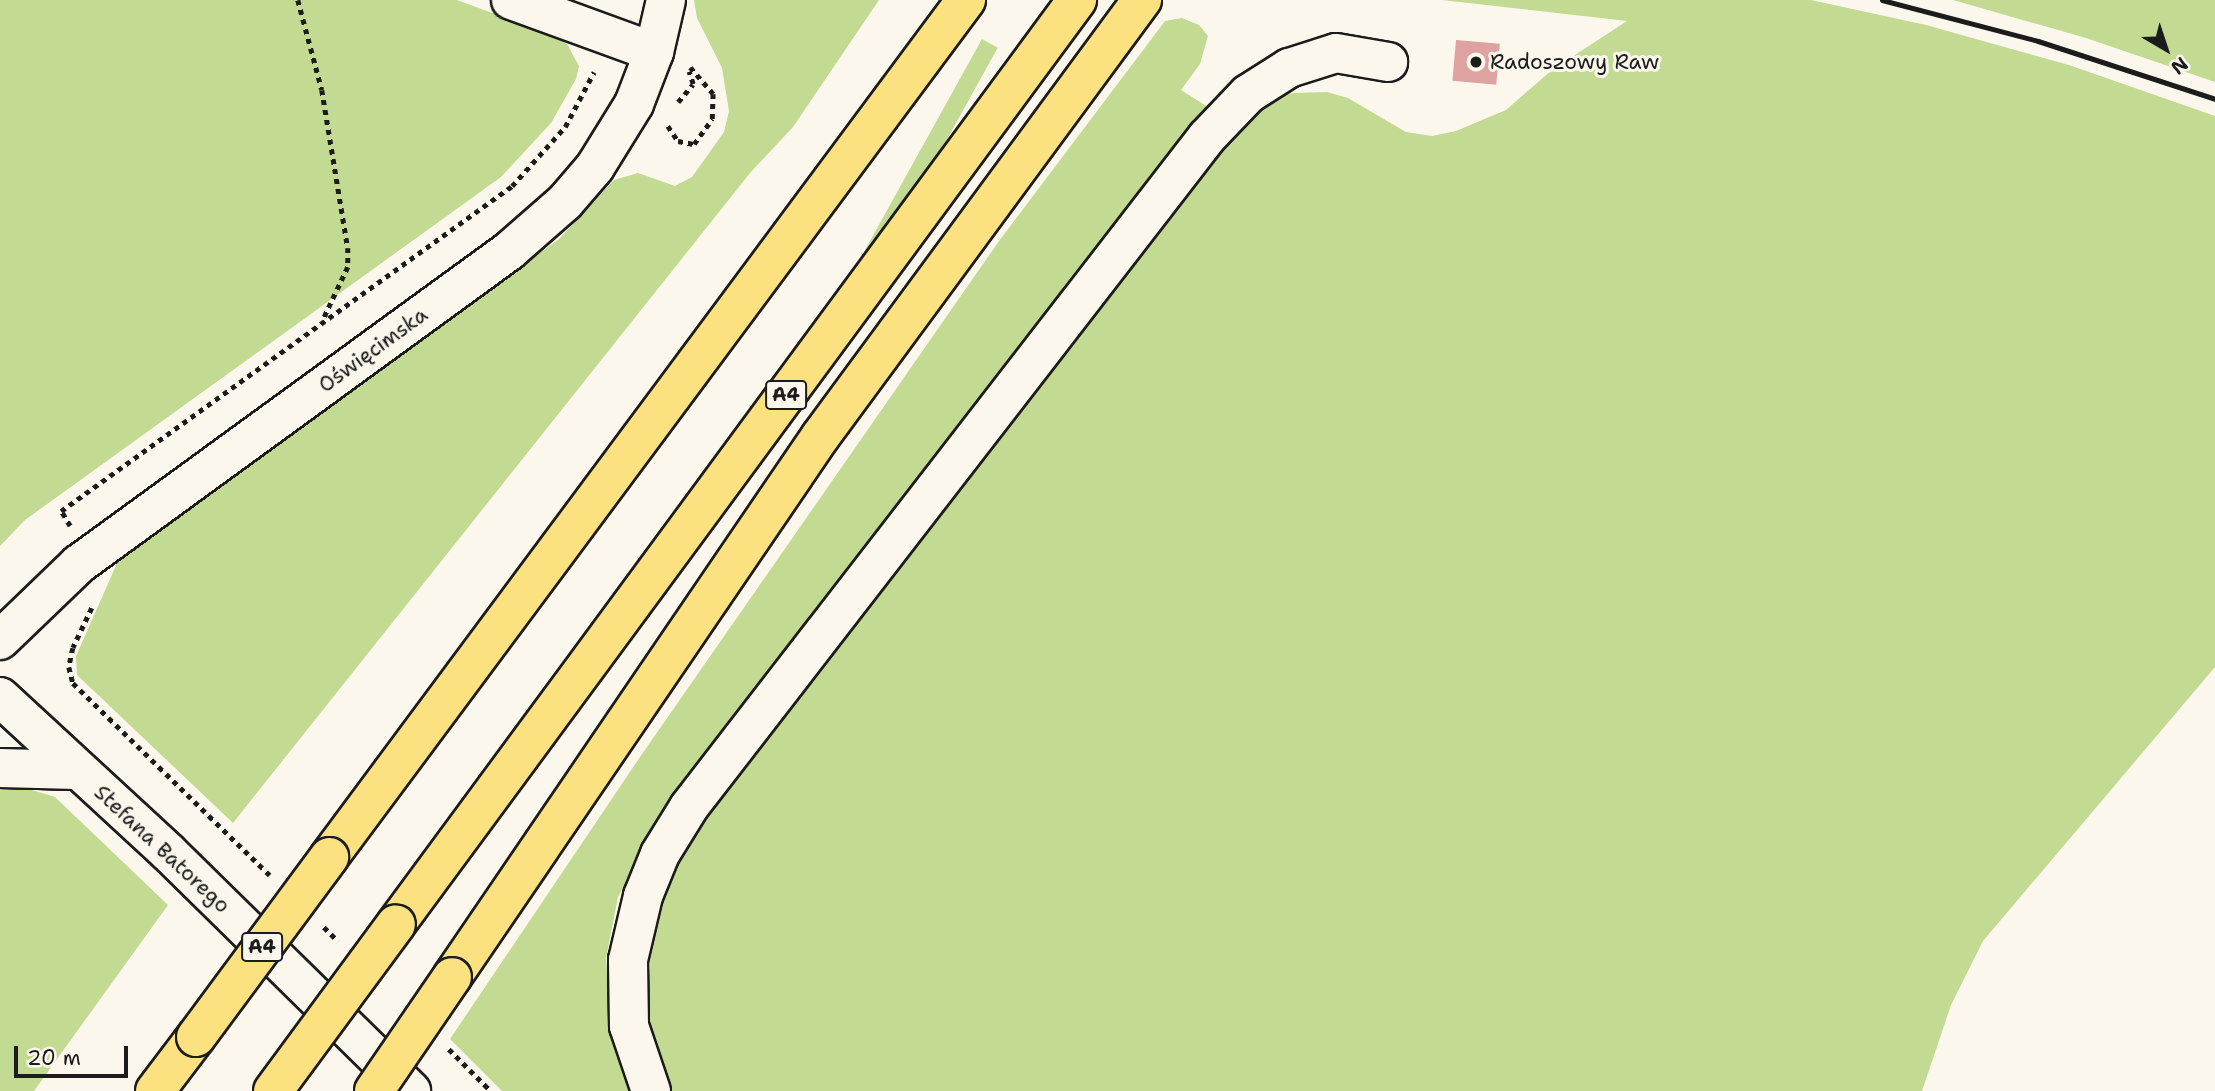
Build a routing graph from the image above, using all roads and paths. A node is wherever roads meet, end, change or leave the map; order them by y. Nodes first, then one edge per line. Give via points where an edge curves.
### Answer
1 (298, 0) edge
2 (512, 0) edge
3 (666, 0) edge
4 (960, 8) edge
5 (1071, 9) edge
6 (1134, 10) edge
7 (613, 37) junction
8 (654, 52) junction
9 (1388, 62) dead end
10 (673, 111) dead end
11 (668, 118) dead end
12 (322, 322) junction
13 (73, 530) dead end
14 (95, 602) dead end
15 (0, 640) edge
16 (0, 697) edge
17 (0, 768) edge
18 (76, 769) junction
19 (273, 877) dead end
20 (321, 924) dead end
21 (340, 943) dead end
22 (446, 1046) dead end
23 (155, 1091) edge
24 (273, 1091) edge
25 (374, 1091) edge
26 (411, 1091) edge
27 (491, 1091) edge
28 (650, 1091) edge

1 - 12 path via 322,89 348,248 348,267
2 - 7 street
3 - 8 street, Oświęcimska
4 - 23 highway, A4, bridge
5 - 24 highway, A4, bridge
6 - 25 highway, bridge via 820,437
7 - 8 street
7 - 12 path via 565,127 512,186
8 - 15 street, Oświęcimska via 617,134 548,219 79,564
9 - 28 street via 1336,53 1289,68 1248,94 1207,137 689,807 660,854 643,896 628,960 629,1026
10 - 11 path via 693,84 687,66 713,93 712,119 694,144 678,141 667,129
12 - 13 path via 61,511
14 - 19 path via 73,648 69,667 73,683
16 - 18 street, Stefana Batorego
17 - 18 street
18 - 26 street, Stefana Batorego via 168,852
20 - 21 path
22 - 27 path

